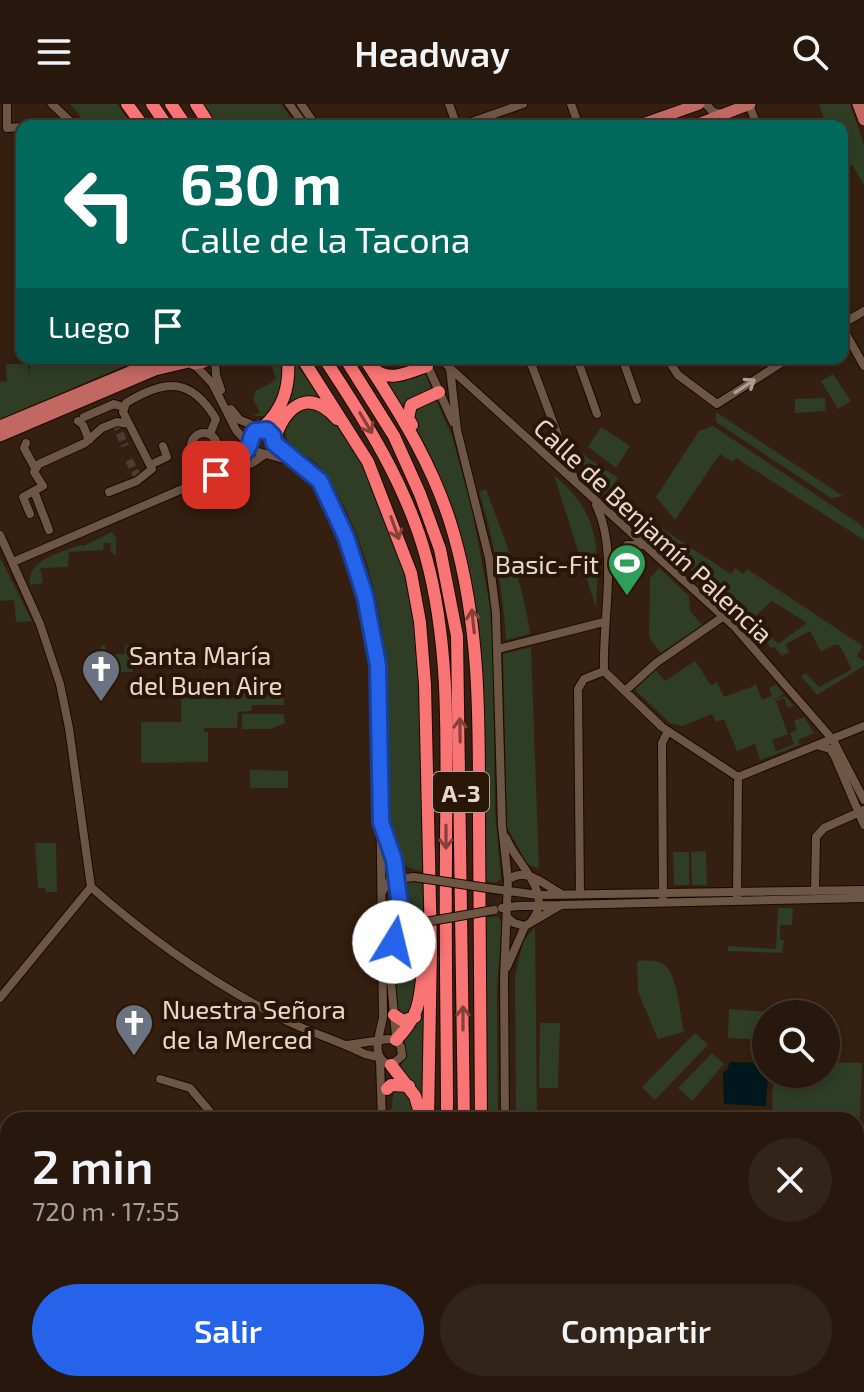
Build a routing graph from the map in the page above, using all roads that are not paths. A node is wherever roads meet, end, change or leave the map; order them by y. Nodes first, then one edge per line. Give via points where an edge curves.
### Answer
1 (7, 104) edge
2 (52, 104) edge
3 (289, 104) edge
4 (523, 104) edge
5 (699, 104) edge
6 (706, 104) edge
7 (749, 104) edge
8 (858, 104) edge
9 (303, 111) edge
10 (724, 114) junction
11 (69, 120) edge
12 (476, 120) edge
13 (654, 120) edge
14 (708, 120) edge
15 (864, 120) edge
16 (16, 127) edge
17 (848, 337) edge
18 (149, 364) edge
19 (178, 364) edge
20 (193, 364) edge
21 (213, 364) edge
22 (288, 364) edge
23 (306, 364) edge
24 (328, 364) edge
25 (349, 364) edge
26 (369, 364) edge
27 (370, 364) edge
28 (421, 364) edge
29 (426, 364) edge
30 (446, 364) edge
31 (534, 364) edge
32 (579, 364) edge
33 (624, 364) edge
34 (671, 364) edge
35 (780, 364) edge
36 (864, 366) edge
37 (450, 368) junction
38 (453, 386) junction
39 (473, 391) junction
40 (439, 392) junction
41 (637, 400) dead end
42 (123, 407) junction
43 (597, 414) dead end
44 (141, 422) dead end
45 (0, 426) edge
46 (130, 426) junction
47 (260, 429) junction
48 (457, 430) junction
49 (556, 433) junction
50 (210, 434) dead end
51 (0, 436) edge
52 (89, 440) junction
53 (274, 442) junction
54 (26, 443) dead end
55 (250, 444) junction
56 (163, 446) dead end
57 (556, 447) junction
58 (537, 449) junction
59 (265, 454) junction
60 (368, 462) junction
61 (551, 462) junction
62 (298, 463) junction
63 (150, 465) junction
64 (35, 468) junction
65 (222, 472) junction
66 (431, 472) junction
67 (576, 483) junction
68 (34, 491) junction
69 (109, 492) dead end
70 (592, 498) junction
71 (30, 514) dead end
72 (625, 528) junction
73 (49, 530) dead end
74 (0, 535) edge
75 (644, 545) junction
76 (13, 562) junction
77 (608, 565) junction
78 (724, 616) junction
79 (604, 622) junction
80 (498, 649) junction
81 (604, 671) junction
82 (625, 691) junction
83 (864, 726) edge
84 (668, 731) junction
85 (831, 744) junction
86 (738, 777) junction
87 (864, 800) edge
88 (862, 811) edge
89 (381, 822) junction
90 (864, 825) edge
91 (502, 826) junction
92 (394, 860) junction
93 (527, 874) junction
94 (398, 877) junction
95 (414, 877) junction
96 (508, 880) junction
97 (91, 887) junction
98 (864, 890) edge
99 (815, 891) junction
100 (382, 892) junction
101 (507, 892) junction
102 (580, 892) junction
103 (428, 894) junction
104 (737, 897) junction
105 (663, 898) junction
106 (864, 898) edge
107 (538, 900) junction
108 (562, 900) junction
109 (382, 910) junction
110 (506, 912) junction
111 (414, 924) junction
112 (528, 924) junction
113 (398, 926) junction
114 (394, 942) junction
115 (504, 979) junction
116 (447, 984) junction
117 (0, 998) edge
118 (394, 1015) junction
119 (415, 1017) junction
120 (396, 1040) junction
121 (380, 1042) junction
122 (346, 1045) junction
123 (383, 1061) junction
124 (160, 1079) dead end
125 (409, 1086) junction
126 (385, 1095) junction
127 (210, 1112) edge
128 (383, 1112) edge
129 (422, 1112) edge
130 (426, 1112) edge
131 (427, 1112) edge
132 (447, 1112) edge
133 (464, 1112) edge
134 (481, 1112) edge
135 (505, 1112) edge

1 - 16 street via 7,128
2 - 11 street
3 - 9 street
4 - 12 street
5 - 13 main road
6 - 10 street
7 - 10 main road
8 - 15 main road
10 - 14 main road
17 - 36 street
18 - 45 main road
19 - 51 main road
20 - 55 street via 212,383 238,433
21 - 47 street via 233,414
22 - 47 highway via 285,396 275,417
23 - 60 highway
24 -> 116 highway, A-3 via 391,467 415,524 434,592 444,679
133 -> 25 highway, A-3 via 457,636 440,549 420,494 394,436
26 - 66 highway
27 - 28 highway via 376,372 394,377
29 - 40 street
30 - 37 street, Calle de Benjamín Palencia
31 - 49 street
32 - 43 street
33 - 41 street
34 -> 35 street via 717,404
37 - 38 street
37 - 39 street, Calle de Benjamín Palencia
38 - 39 street, Calle de Benjamín Palencia
38 - 40 street
38 - 48 street
39 - 58 street, Calle de Benjamín Palencia
40 - 48 street
40 - 66 highway via 411,405 408,418
42 - 46 street
42 - 50 street via 147,392 180,386 205,401 216,419
42 - 52 street via 114,404 81,419
44 - 46 street
46 - 52 street via 110,424
46 - 63 street
47 - 53 street via 271,432
47 - 55 street
48 - 80 street via 489,558
49 - 57 street
49 - 67 street
52 - 64 street
53 - 59 street
53 - 60 highway via 291,409 317,405 333,414
53 - 62 street
54 - 64 street
55 - 59 street
55 - 65 street via 238,462
56 - 63 street via 167,457
57 - 58 street
57 - 61 street
58 - 61 street, Calle de Benjamín Palencia
59 - 62 street
59 - 65 street
60 -> 103 highway via 411,573 420,622
61 - 67 street, Calle de Benjamín Palencia
62 - 89 street via 313,473 329,498 365,596 378,665
63 - 69 street via 152,469 137,481
64 - 68 street via 43,486
65 - 76 street
134 -> 66 highway via 475,647 470,598
67 - 70 street, Calle de Benjamín Palencia
68 - 71 street via 23,497
68 - 73 street
70 - 72 street, Calle de Benjamín Palencia
70 - 77 street via 606,533
72 - 75 street, Calle de Benjamín Palencia
72 - 77 street via 624,543
74 - 76 street
75 - 77 street via 627,545
75 - 78 street, Calle de Benjamín Palencia
76 - 97 street via 43,631 66,710
77 - 79 street
78 - 82 street
78 - 85 street, Calle de Benjamín Palencia via 791,689
79 - 80 street
79 - 81 street
80 - 91 street
81 - 82 street
81 - 102 street via 584,679 578,689
82 - 84 street
83 - 85 street
84 - 86 street
84 - 105 street via 662,743
85 - 86 street
85 - 87 street, Calle de Benjamín Palencia via 846,761
85 - 88 street, Calle de Benjamín Palencia
86 - 104 street
88 - 90 street, Calle de Benjamín Palencia
88 - 99 street via 816,837
89 - 92 street
89 - 100 street
91 - 93 street
91 - 96 street
92 - 94 street
92 - 95 street
93 - 96 street
93 - 107 street
93 - 108 street
94 - 95 street
94 - 100 street
94 - 113 street
95 - 101 street, bridge
96 - 101 street
97 - 117 street
97 - 122 street via 207,977 287,1021
98 - 99 street
99 - 104 street
100 - 109 street
101 - 107 street
101 - 110 street
102 - 105 street
102 - 108 street
103 - 119 highway
103 - 130 highway
104 - 105 street
104 - 106 street
105 - 108 street
107 - 108 street
107 - 110 street
107 - 112 street via 536,916
108 - 112 street
109 - 113 street
109 - 121 street
110 - 111 street, bridge
110 - 112 street via 514,923
110 - 115 street
111 - 113 street
111 - 114 street
112 - 115 street via 515,943
113 - 114 street
114 - 118 street
115 - 135 street
116 - 131 highway
116 - 132 highway, A-3
118 - 119 highway via 403,1021
118 - 120 street
119 - 120 highway
120 - 121 street
120 - 123 street via 402,1056
121 - 122 street
121 - 123 street via 377,1050
122 - 123 street
123 - 125 highway
123 - 126 street
124 - 127 street via 190,1088
125 - 126 highway via 391,1085
125 - 129 highway
126 - 128 street

